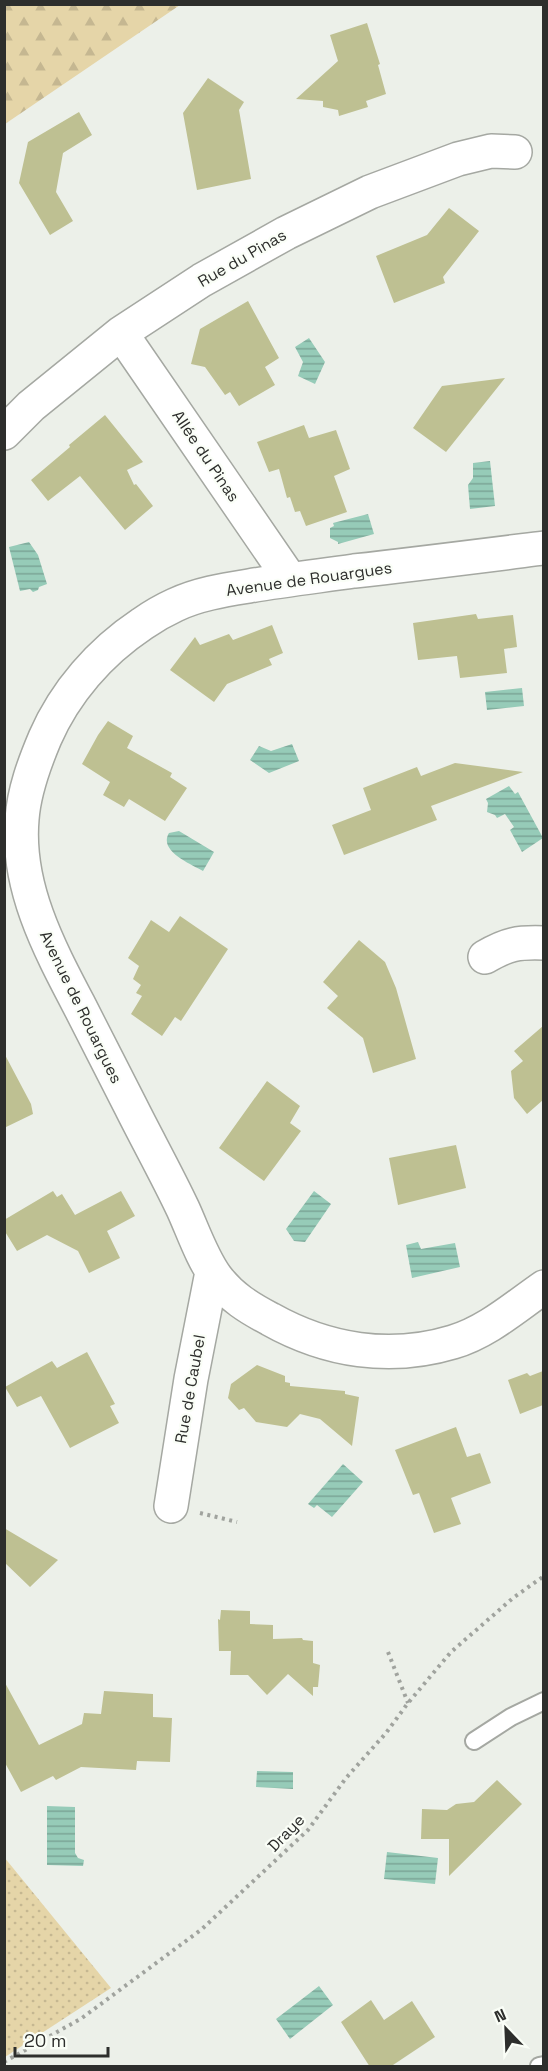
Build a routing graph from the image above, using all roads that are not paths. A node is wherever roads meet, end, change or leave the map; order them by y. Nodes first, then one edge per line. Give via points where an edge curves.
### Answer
1 (515, 152) dead end
2 (121, 333) junction
3 (4, 433) edge
4 (543, 548) edge
5 (290, 579) junction
6 (543, 943) edge
7 (485, 957) dead end
8 (212, 1272) junction
9 (543, 1287) edge
10 (171, 1506) dead end
11 (543, 1701) edge
12 (474, 1742) dead end
13 (543, 2065) edge
14 (539, 2067) edge

1 - 2 street, Rue du Pinas via 490,151 458,159 370,192 202,280
2 - 3 street, Rue du Pinas
2 - 5 street, Allée du Pinas
4 - 5 street, Avenue de Rouargues
5 - 8 street, Avenue de Rouargues via 203,594 175,605 140,625 108,651 77,683 52,722 27,789 22,819 25,873 47,944
6 - 7 street via 503,947
8 - 9 street, Avenue de Rouargues via 243,1305 280,1325 320,1342 383,1353 416,1350 475,1334
8 - 10 street, Rue de Caubel
11 - 12 lane
13 - 14 lane

